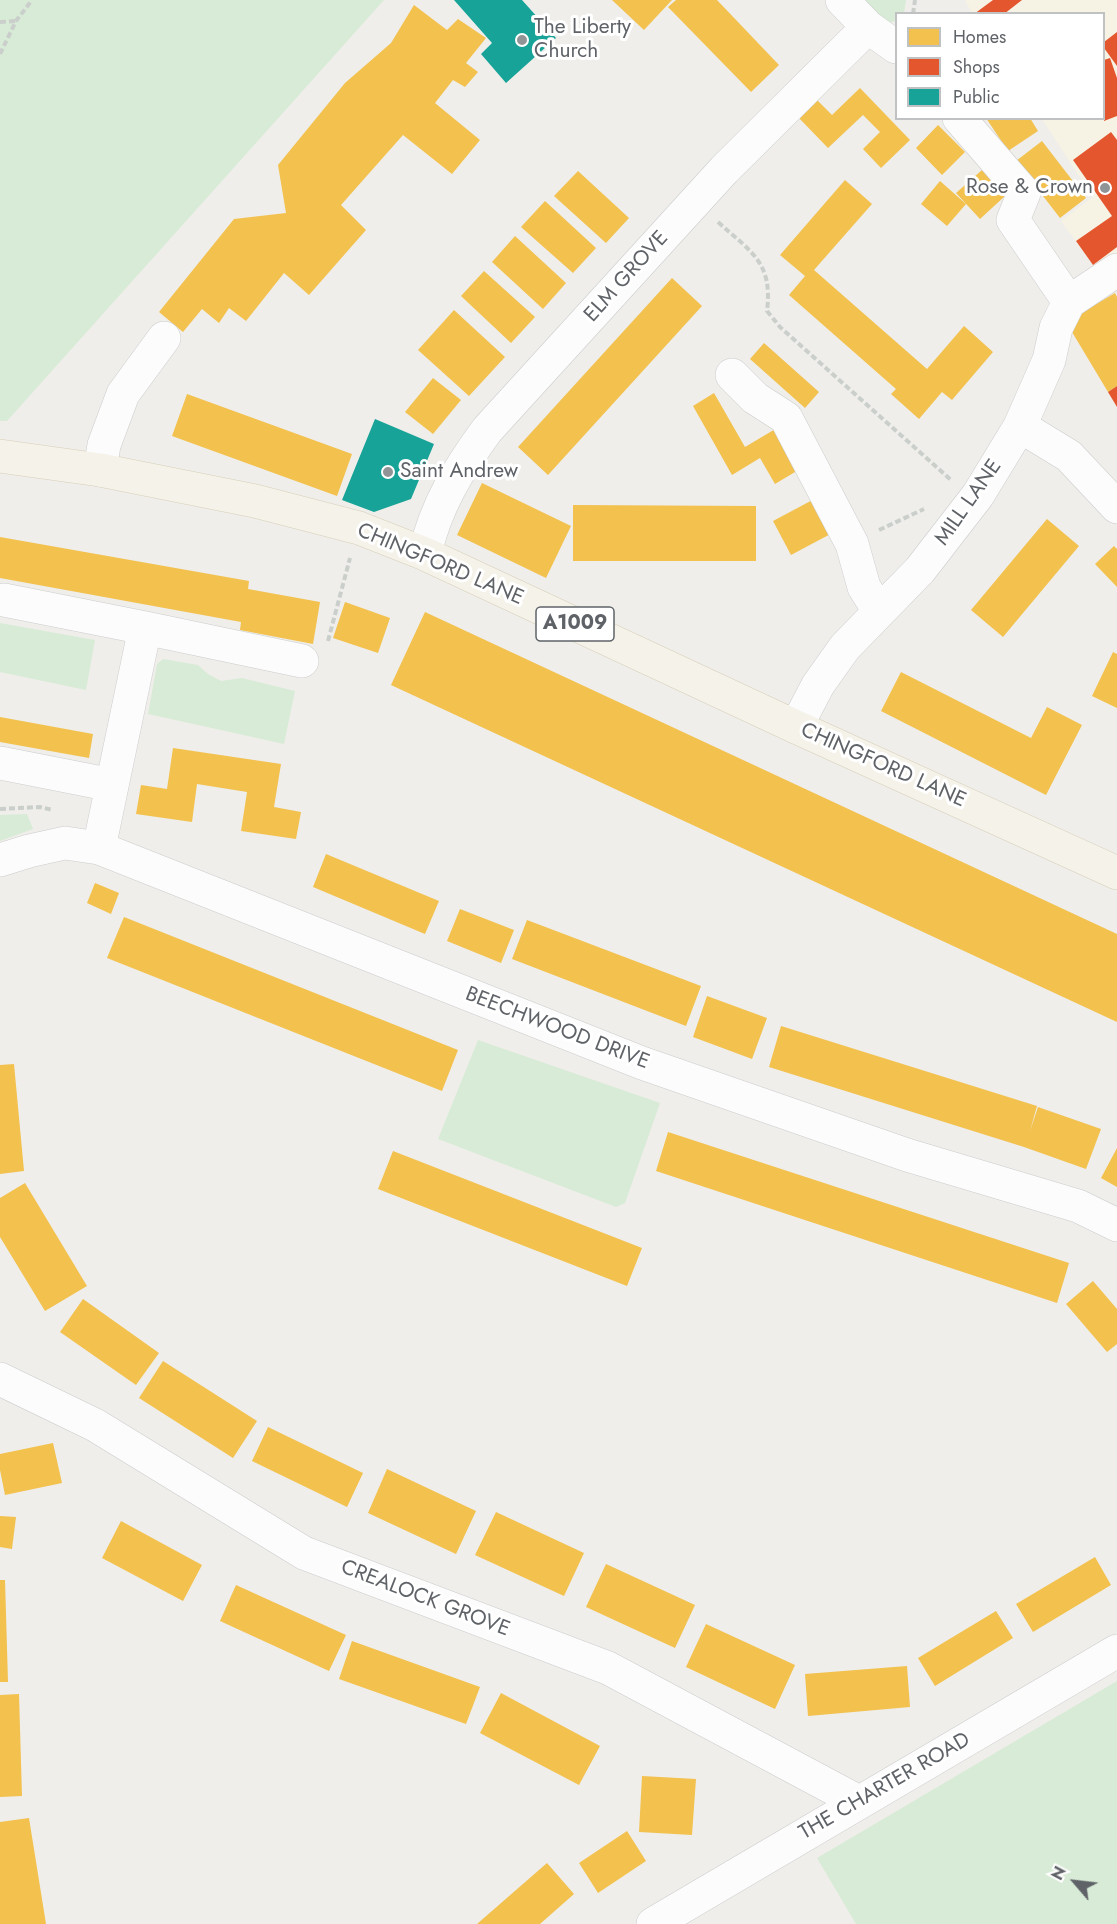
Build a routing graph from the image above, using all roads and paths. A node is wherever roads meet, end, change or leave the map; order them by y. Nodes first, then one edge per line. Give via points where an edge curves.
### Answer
1 (32, 0) edge
2 (842, 0) edge
3 (16, 21) junction
4 (0, 22) edge
5 (868, 27) junction
6 (895, 46) edge
7 (0, 54) edge
8 (961, 120) edge
9 (695, 202) junction
10 (1117, 270) edge
11 (1069, 302) junction
12 (164, 338) dead end
13 (732, 375) dead end
14 (1020, 426) junction
15 (0, 456) edge
16 (100, 470) junction
17 (974, 501) junction
18 (930, 506) dead end
19 (1117, 507) edge
20 (852, 544) junction
21 (352, 552) dead end
22 (425, 554) junction
23 (4, 600) dead end
24 (879, 611) junction
25 (145, 628) junction
26 (302, 661) joint
27 (796, 727) junction
28 (0, 763) edge
29 (112, 785) junction
30 (99, 848) junction
31 (0, 860) edge
32 (1117, 873) edge
33 (1117, 1225) edge
34 (0, 1379) edge
35 (1117, 1651) edge
36 (859, 1802) junction
37 (653, 1924) edge

1 - 3 path
2 - 5 street
3 - 4 path
3 - 7 path
5 - 6 street
5 - 9 street, ELM GROVE
8 - 11 street via 1024,193 1013,220
9 - 17 path via 752,252 764,269 769,294 767,311 780,327
9 - 22 street, ELM GROVE via 487,430 459,469 438,509
10 - 11 street
11 - 14 street, MILL LANE
12 - 16 street via 123,394 104,445
13 - 20 street via 755,398 786,418
14 - 17 street, MILL LANE
14 - 19 street via 1069,456
15 - 16 main road, CHINGFORD LANE / A1009
16 - 22 main road, CHINGFORD LANE / A1009 via 255,501 359,528
17 - 24 street, MILL LANE via 920,570
18 - 20 path
20 - 24 street via 864,586
21 - 26 path via 322,661
22 - 27 main road, CHINGFORD LANE / A1009
23 - 25 street
24 - 27 street, MILL LANE via 824,675
25 - 26 street
25 - 29 street
27 - 32 main road, CHINGFORD LANE / A1009
28 - 29 street
29 - 30 street
30 - 31 street, BEECHWOOD DRIVE via 65,843
30 - 33 street, BEECHWOOD DRIVE via 642,1063 907,1155 1078,1206
34 - 36 street, CREALOCK GROVE via 94,1425 304,1553 608,1668
35 - 36 street, THE CHARTER ROAD
36 - 37 street, THE CHARTER ROAD

